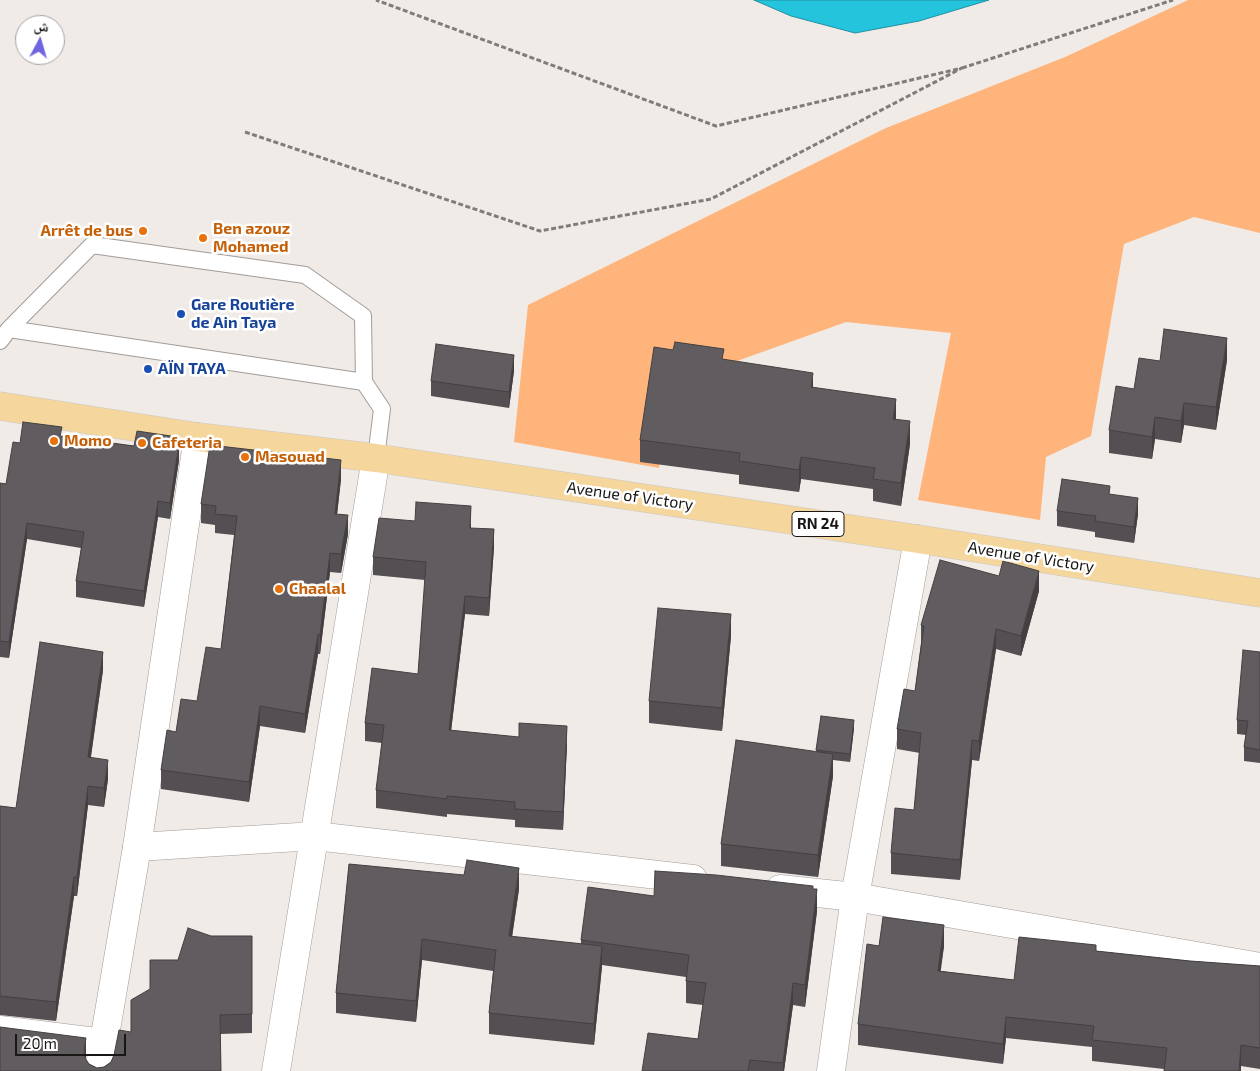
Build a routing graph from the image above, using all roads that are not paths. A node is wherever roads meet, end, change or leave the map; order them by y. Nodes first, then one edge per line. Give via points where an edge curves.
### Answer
1 (5, 335) edge
2 (364, 382) junction
3 (0, 406) edge
4 (198, 437) junction
5 (376, 458) junction
6 (918, 539) junction
7 (1260, 593) edge
8 (315, 836) junction
9 (137, 847) junction
10 (717, 882) edge
11 (757, 886) edge
12 (855, 897) junction
13 (1260, 968) edge
14 (0, 1030) edge
15 (104, 1043) junction
16 (99, 1071) edge
17 (276, 1071) edge
18 (831, 1071) edge

1 - 2 lane
1 - 2 lane via 92,245 305,275 363,316
2 - 5 lane via 382,409
3 - 4 main road, Avenue of Victory / RN 24
4 - 5 main road, Avenue of Victory / RN 24
4 - 9 street
5 - 6 main road, Avenue of Victory / RN 24
5 - 8 street
6 - 7 main road, Avenue of Victory / RN 24
6 - 12 street
8 - 9 street
8 - 10 street
8 - 17 street
9 - 15 street
11 - 12 street
12 - 13 street
12 - 18 street
14 - 15 street
15 - 16 street

